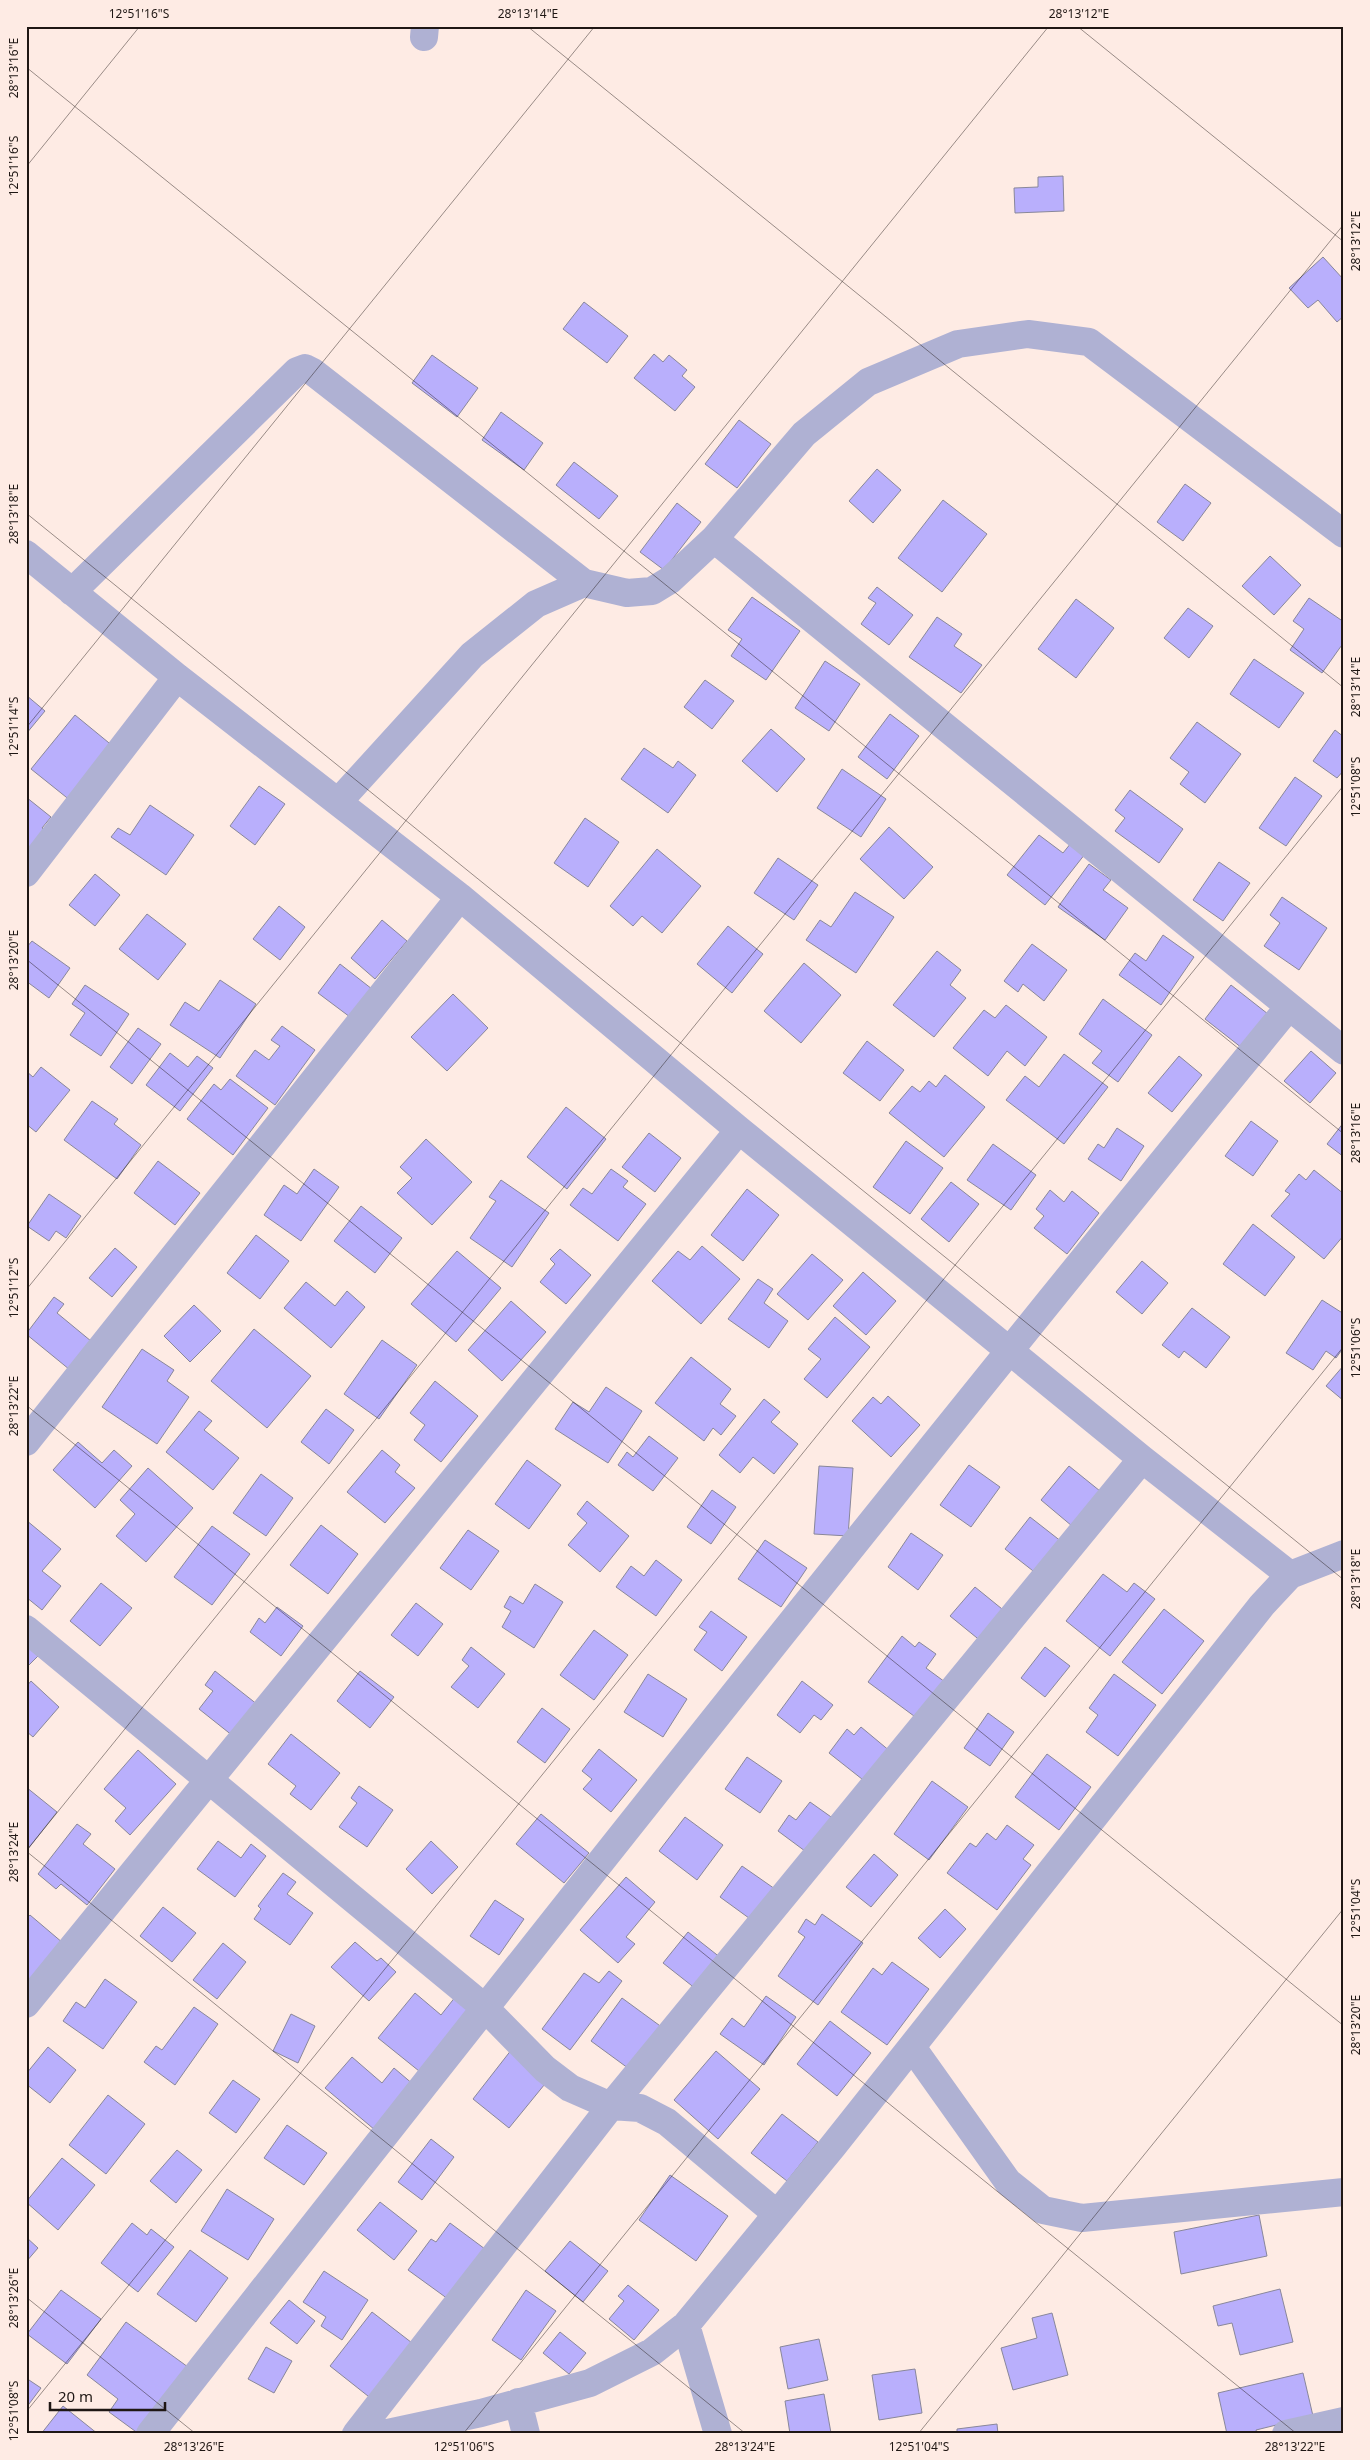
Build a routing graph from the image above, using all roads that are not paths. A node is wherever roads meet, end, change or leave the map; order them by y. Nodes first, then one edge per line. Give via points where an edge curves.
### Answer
1 (1344, 534) edge
2 (714, 539) junction
3 (26, 554) edge
4 (584, 583) junction
5 (72, 592) junction
6 (177, 677) junction
7 (338, 801) junction
8 (26, 873) edge
9 (460, 897) junction
10 (1288, 1008) junction
11 (1344, 1051) edge
12 (739, 1130) junction
13 (1009, 1349) junction
14 (26, 1442) edge
15 (1142, 1458) junction
16 (1344, 1554) edge
17 (1290, 1574) junction
18 (26, 1629) edge
19 (209, 1778) junction
20 (26, 2004) edge
21 (484, 2007) junction
22 (912, 2047) junction
23 (611, 2106) junction
24 (1344, 2192) edge
25 (777, 2214) junction
26 (686, 2325) junction
27 (518, 2402) junction
28 (1344, 2421) edge
29 (150, 2434) edge
30 (356, 2434) edge
31 (383, 2434) edge
32 (526, 2434) edge
33 (718, 2434) edge
34 (1286, 2434) edge

1 - 2 street via 1089,342 1028,334 958,344 868,382 804,434
2 - 4 street via 670,580 652,591 628,593
2 - 10 street
3 - 5 street
4 - 5 street via 306,368 297,370
4 - 7 street via 536,604 472,655
5 - 6 street
6 - 7 street
6 - 8 street
7 - 9 street
9 - 12 street
9 - 14 street
10 - 11 street
10 - 13 street
12 - 13 street
12 - 19 street
13 - 15 street
13 - 21 street
15 - 17 street
15 - 23 street
16 - 17 street
17 - 22 street via 1262,1605
18 - 19 street
19 - 20 street
19 - 21 street
21 - 23 street via 545,2069 570,2088
21 - 29 street
22 - 24 street via 1008,2182 1043,2210 1082,2218
22 - 25 street
23 - 25 street via 640,2108 667,2122
23 - 30 street
25 - 26 street
26 - 27 street via 652,2352 590,2382
26 - 33 street
27 - 31 street
27 - 32 street
28 - 34 street

